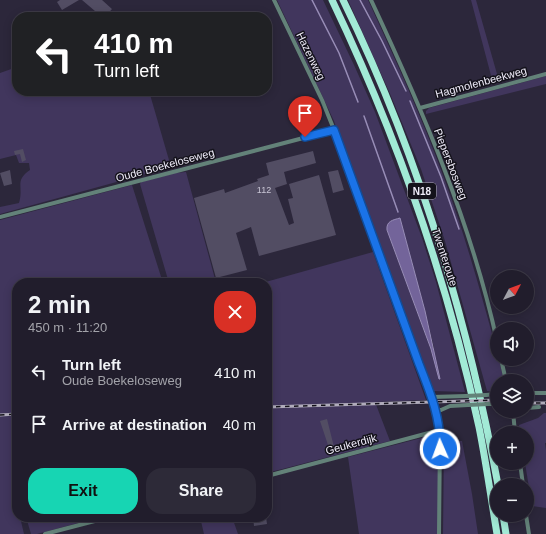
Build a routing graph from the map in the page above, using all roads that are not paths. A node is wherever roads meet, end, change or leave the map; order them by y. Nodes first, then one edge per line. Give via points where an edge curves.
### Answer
1 (274, 0) edge
2 (328, 0) edge
3 (332, 0) edge
4 (343, 0) edge
5 (371, 0) edge
6 (346, 29) junction
7 (546, 74) edge
8 (420, 108) junction
9 (334, 130) junction
10 (0, 217) edge
11 (492, 322) edge
12 (534, 393) edge
13 (546, 393) edge
14 (490, 395) edge
15 (432, 397) junction
16 (490, 404) edge
17 (534, 407) edge
18 (539, 407) dead end
19 (436, 411) junction
20 (440, 430) junction
21 (272, 475) edge
22 (497, 478) edge
23 (91, 522) edge
24 (504, 522) edge
25 (527, 522) edge
26 (45, 534) edge
27 (439, 534) edge
28 (496, 534) edge
29 (506, 534) edge
30 (529, 534) edge

1 - 9 street, Hazenweg
2 - 6 highway, N18
3 - 6 highway, Twenteroute / N18
4 - 22 highway, Twenteroute / N18 via 398,125 433,221 476,377
5 - 8 street, Piepersbosweg
6 - 28 highway, Twenteroute / N18 via 379,104 440,276 479,428
7 - 8 street, Hagmolenbeekweg
8 - 11 street, Piepersbosweg via 472,247
9 - 10 street, Oude Boekeloseweg
9 - 15 street, Hazenweg
12 - 13 street
14 - 15 street, bridge
15 - 19 street, Hazenweg
16 - 19 street, bridge via 450,406
17 - 18 street
19 - 20 street, Hazenweg
20 - 21 street, Geukerdijk
20 - 27 street, Hazenweg
23 - 26 street
24 - 29 highway
25 - 30 street

